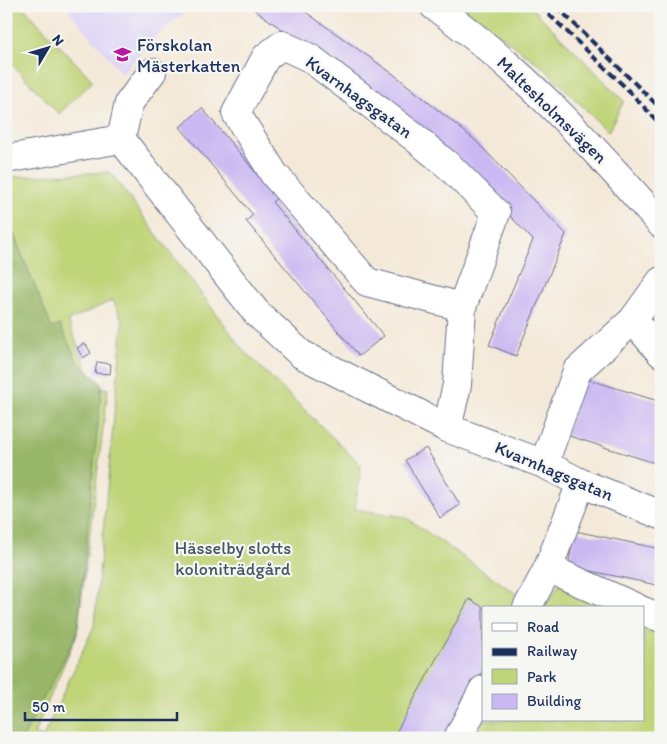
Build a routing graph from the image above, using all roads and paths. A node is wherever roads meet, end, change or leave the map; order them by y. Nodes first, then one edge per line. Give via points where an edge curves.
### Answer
1 (434, 6) edge
2 (152, 72) dead end
3 (121, 140) junction
4 (6, 159) edge
5 (661, 224) edge
6 (661, 281) edge
7 (462, 307) junction
8 (633, 320) junction
9 (661, 353) edge
10 (447, 428) junction
11 (544, 464) junction
12 (581, 483) junction
13 (661, 514) edge
14 (548, 568) junction
15 (528, 606) edge
16 (633, 606) edge
17 (644, 611) edge
18 (661, 618) edge
19 (482, 692) edge
20 (458, 738) edge

1 - 5 street, Maltesholmsvägen via 467,29 538,92
2 - 3 street via 129,103
3 - 4 street
3 - 10 street, Kvarnhagsgatan via 256,312 301,354
6 - 8 street
7 - 7 street, Kvarnhagsgatan via 496,213 414,137 310,58 282,45 266,57 236,114 274,174 367,282
7 - 10 street, Kvarnhagsgatan via 457,385
8 - 9 street
8 - 11 street via 577,370
10 - 11 street, Kvarnhagsgatan
11 - 12 street, Kvarnhagsgatan
12 - 13 street, Kvarnhagsgatan
12 - 14 street
14 - 15 street
14 - 16 street
17 - 18 street
19 - 20 street

